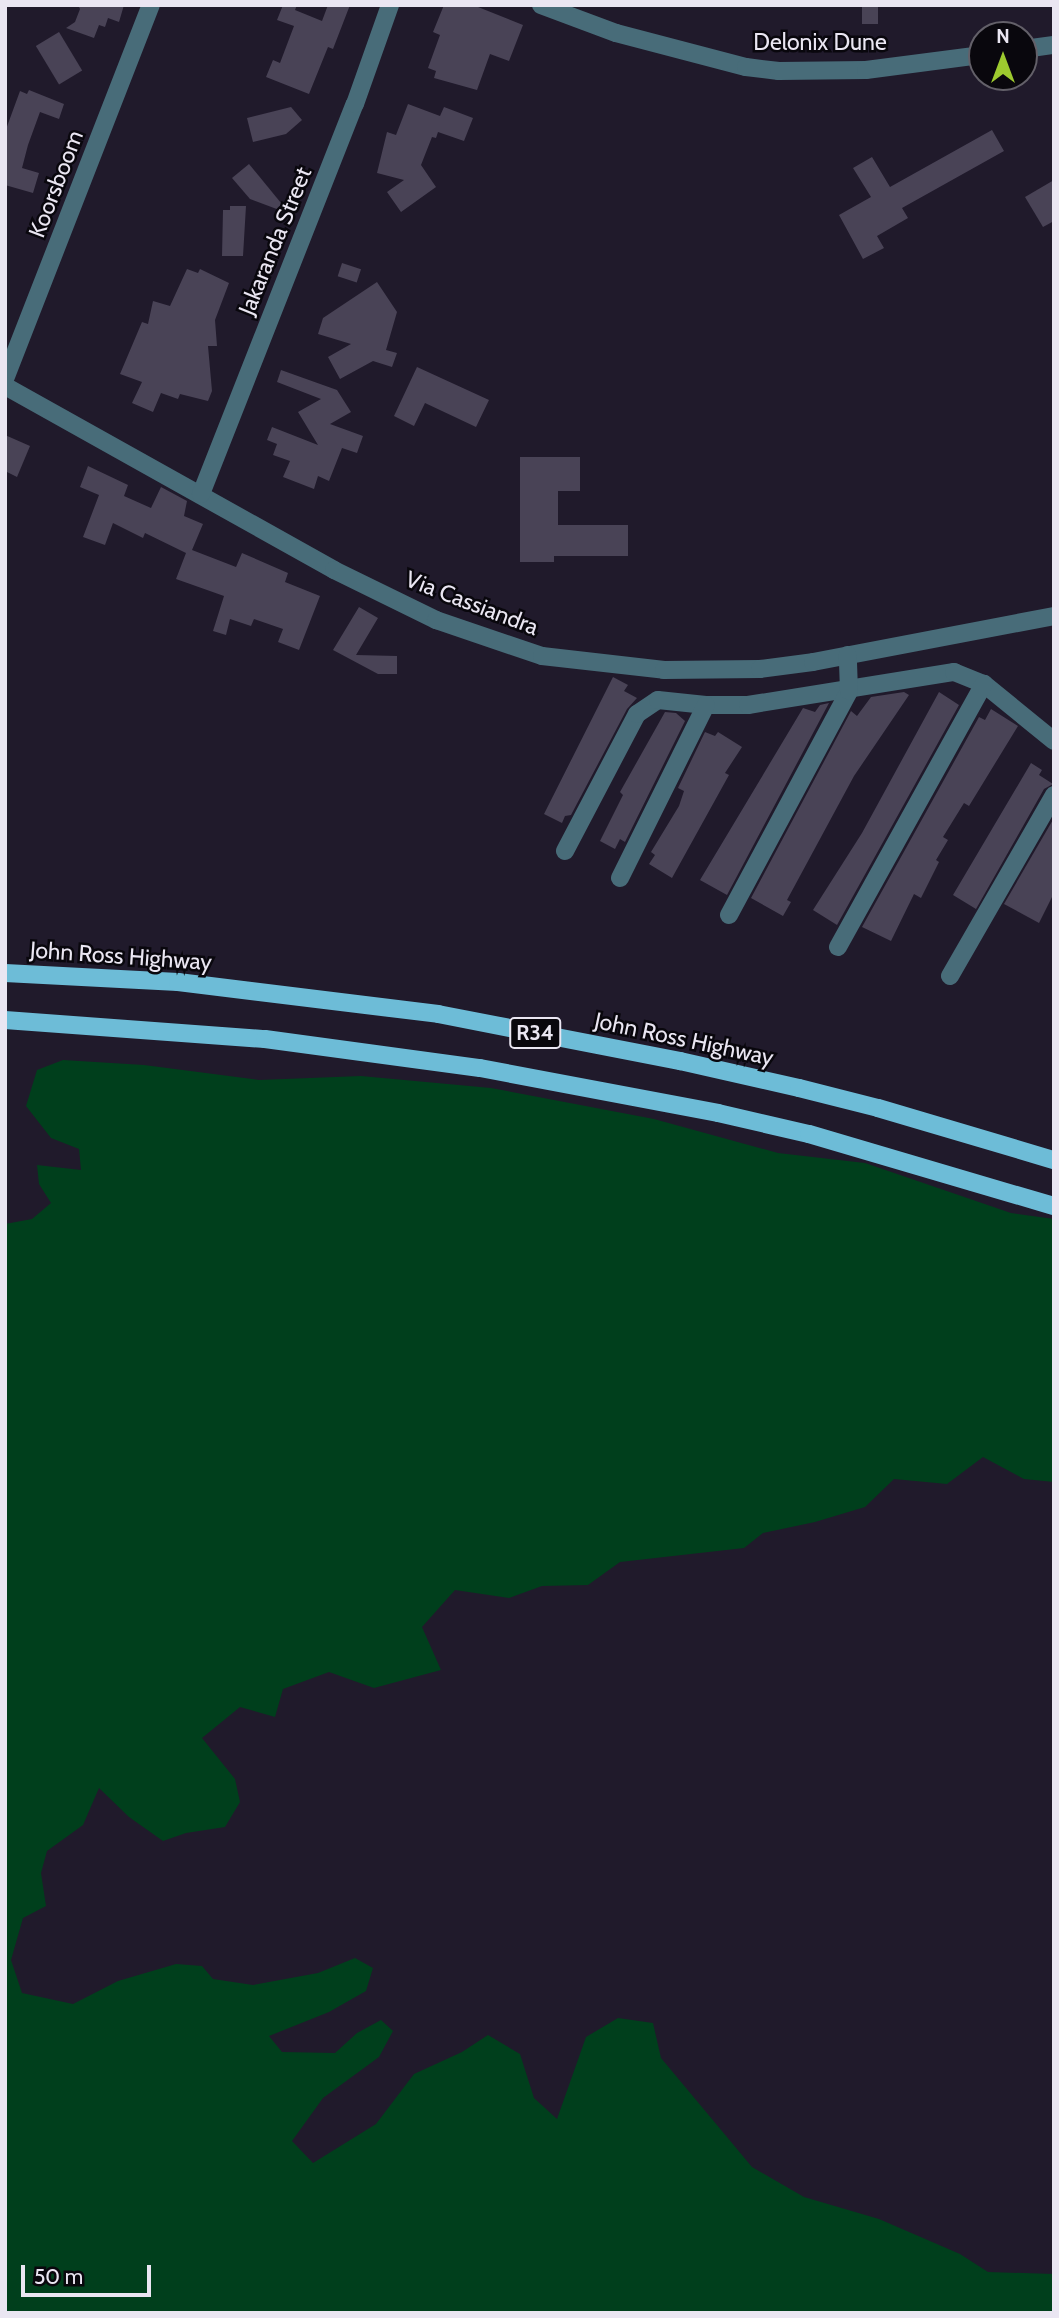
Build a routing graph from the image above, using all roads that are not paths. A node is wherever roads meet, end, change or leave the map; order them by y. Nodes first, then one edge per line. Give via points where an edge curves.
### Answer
1 (151, 5) edge
2 (390, 5) edge
3 (541, 5) edge
4 (968, 57) edge
5 (5, 379) edge
6 (5, 386) edge
7 (201, 494) junction
8 (1054, 616) edge
9 (848, 655) junction
10 (984, 684) junction
11 (849, 691) junction
12 (706, 705) junction
13 (1054, 741) edge
14 (1054, 795) edge
15 (565, 851) dead end
16 (620, 878) dead end
17 (729, 915) dead end
18 (838, 947) dead end
19 (5, 973) edge
20 (950, 976) dead end
21 (5, 1020) edge
22 (1054, 1160) edge
23 (1054, 1206) edge

1 - 5 street, Koorsboom
2 - 7 street, Jakaranda Street
3 - 4 street, Delonix Dune via 616,33 768,70 866,70
6 - 7 street, Via Cassiandra
7 - 9 street, Via Cassiandra via 415,610 542,656 611,666 713,671 760,669
8 - 9 street, Via Cassiandra
9 - 11 street
10 - 11 street via 966,674 945,672
10 - 13 street
10 - 18 street
11 - 12 street via 748,705
11 - 17 street
12 - 15 street via 658,700 637,714
12 - 16 street
14 - 20 street
19 - 22 main road, John Ross Highway / R34 via 178,982 438,1014 799,1088
21 - 23 main road, R34 via 265,1039 480,1068 809,1134

